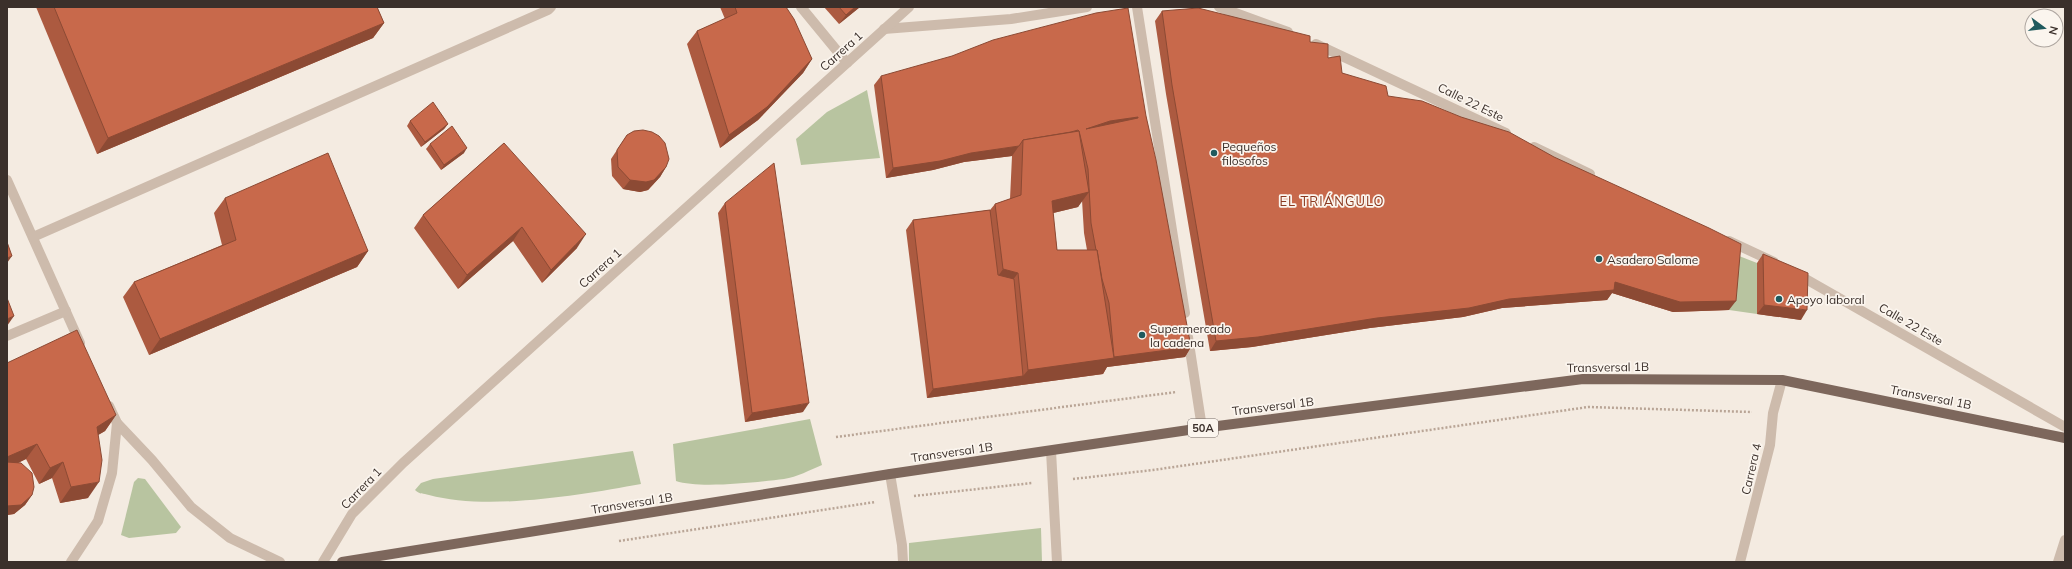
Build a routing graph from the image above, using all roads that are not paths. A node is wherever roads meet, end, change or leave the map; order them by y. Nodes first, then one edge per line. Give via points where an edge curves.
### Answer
1 (551, 7) edge
2 (801, 7) edge
3 (909, 7) edge
4 (1087, 7) edge
5 (1137, 7) edge
6 (1220, 7) edge
7 (884, 29) junction
8 (847, 64) junction
9 (1600, 178) edge
10 (7, 180) edge
11 (33, 237) junction
12 (1721, 237) edge
13 (66, 311) junction
14 (7, 336) edge
15 (85, 353) edge
16 (1782, 380) junction
17 (104, 395) edge
18 (117, 423) junction
19 (2065, 427) edge
20 (1202, 428) junction
21 (2065, 438) edge
22 (1051, 451) junction
23 (890, 474) junction
24 (2065, 540) edge
25 (71, 562) edge
26 (280, 562) edge
27 (323, 562) edge
28 (342, 562) edge
29 (903, 562) edge
30 (1057, 562) edge
31 (1740, 562) edge
32 (2058, 562) edge

1 - 11 street
2 - 8 street
3 - 7 street, Carrera 1
4 - 7 street via 1010,19
5 - 20 street
6 - 9 street, Calle 22 Este via 1336,52
7 - 8 street, Carrera 1
8 - 27 street, Carrera 1 via 403,463 352,514
10 - 11 street
11 - 13 street
12 - 19 street, Calle 22 Este via 1786,268
13 - 14 street
13 - 15 street
16 - 20 main road, Transversal 1B / 50A via 1583,378
16 - 21 main road, Transversal 1B / 50A
16 - 31 street, Carrera 4 via 1773,413 1770,445
17 - 18 street
18 - 25 street via 112,473 98,521
18 - 26 street via 191,507 230,538
20 - 22 main road, Transversal 1B / 50A
22 - 23 main road, Transversal 1B / 50A
22 - 30 street
23 - 28 main road, Transversal 1B / 50A
23 - 29 street
24 - 32 street

